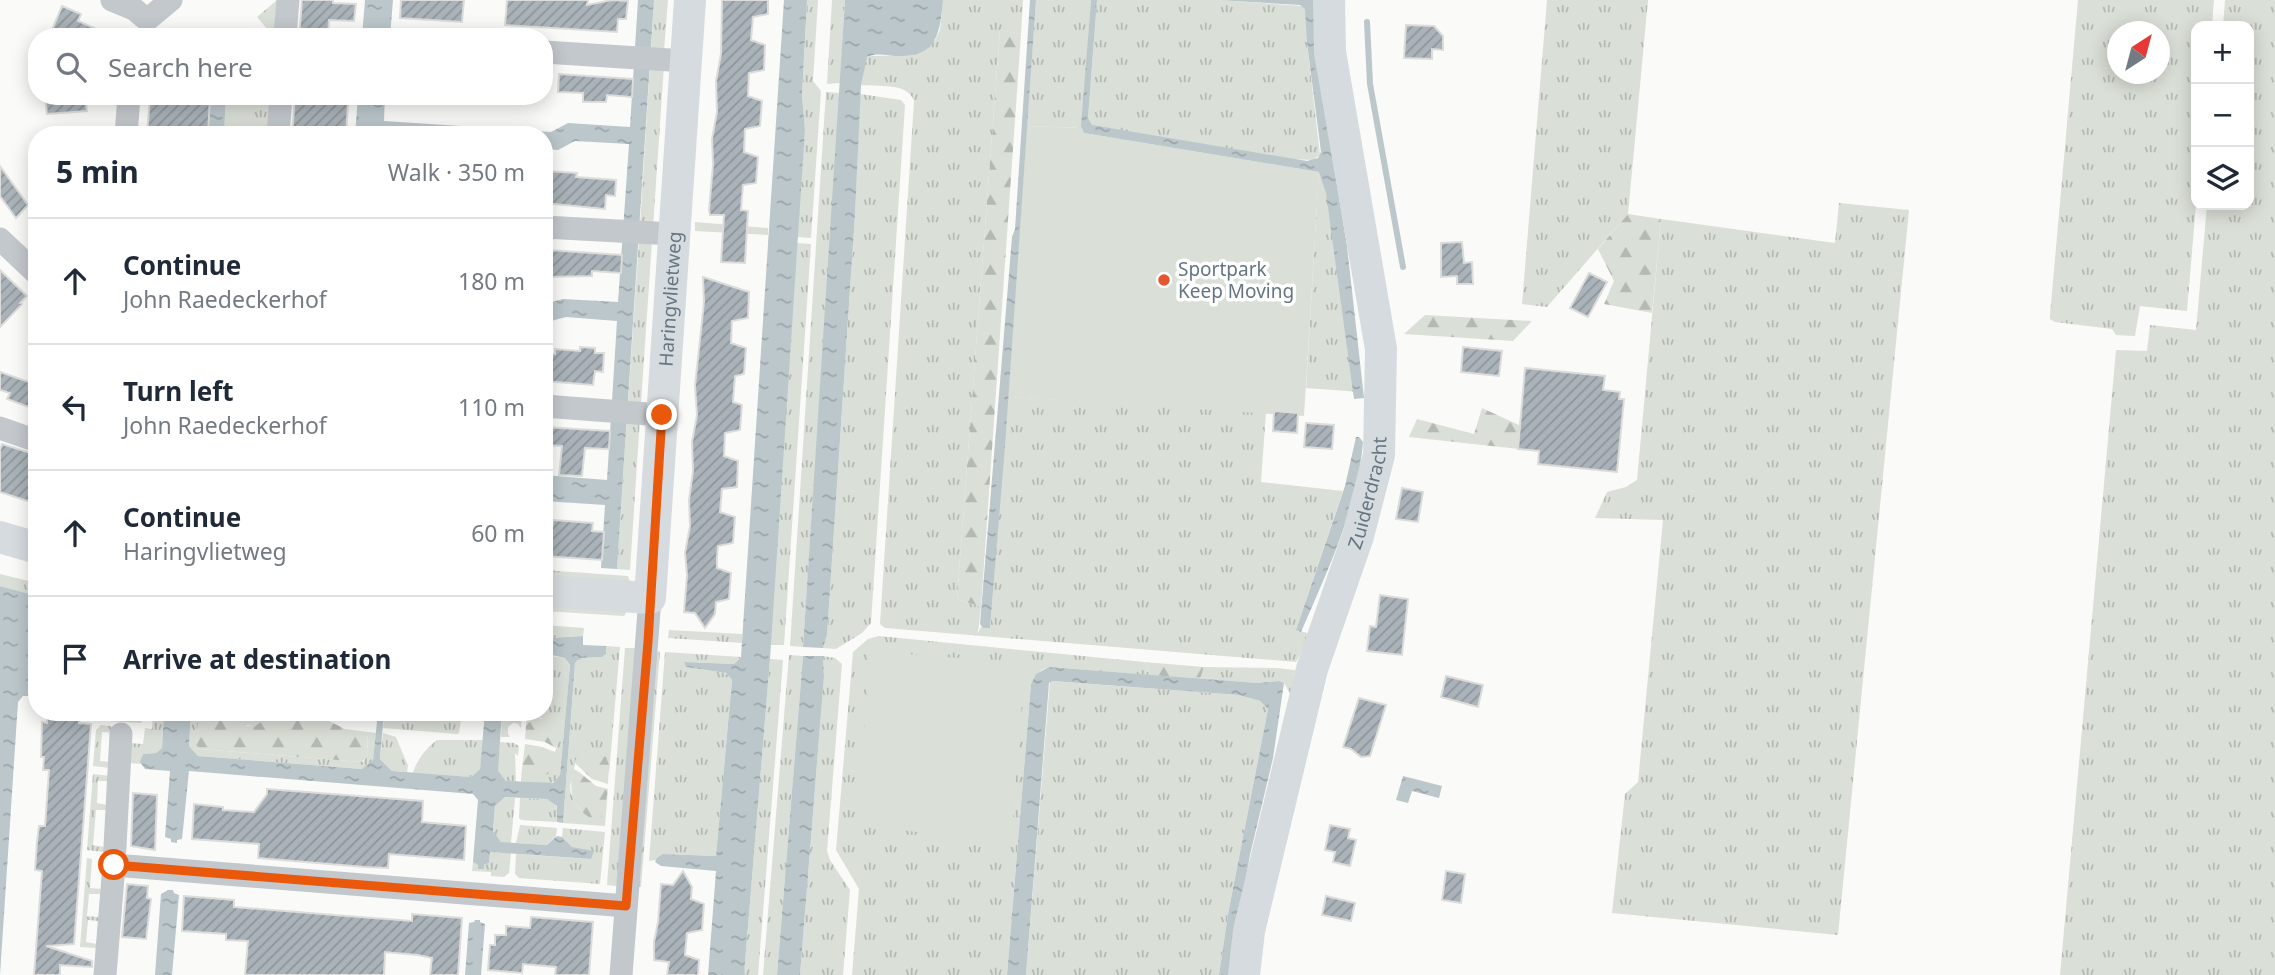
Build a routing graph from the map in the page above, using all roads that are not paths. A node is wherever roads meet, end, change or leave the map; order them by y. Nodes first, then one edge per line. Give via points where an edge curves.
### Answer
1 (112, 0) edge
2 (171, 0) edge
3 (288, 0) edge
4 (690, 0) edge
5 (1329, 0) edge
6 (143, 28) edge
7 (144, 28) edge
8 (286, 28) edge
9 (553, 53) edge
10 (674, 60) junction
11 (128, 105) edge
12 (280, 105) edge
13 (127, 126) edge
14 (279, 126) edge
15 (553, 228) edge
16 (662, 234) junction
17 (0, 239) edge
18 (28, 265) edge
19 (553, 407) edge
20 (650, 414) junction
21 (0, 428) edge
22 (28, 438) edge
23 (0, 537) edge
24 (28, 545) edge
25 (553, 592) edge
26 (650, 598) junction
27 (121, 734) dead end
28 (114, 865) junction
29 (626, 906) junction
30 (105, 975) edge
31 (621, 975) edge
32 (1244, 975) edge

1 - 6 street via 134,9
2 - 7 street
3 - 8 street
4 - 10 street, Haringvlietweg
5 - 32 street, Zuiderdracht via 1330,52 1381,349 1379,455 1358,536 1312,669 1249,931
9 - 10 street
10 - 16 street, Haringvlietweg
11 - 13 street
12 - 14 street
15 - 16 street
16 - 20 street, Haringvlietweg
17 - 18 street
19 - 20 street
20 - 26 street, Haringvlietweg
21 - 22 street
23 - 24 street
25 - 26 street
26 - 29 street
27 - 28 street
28 - 29 street
28 - 30 street
29 - 31 street

